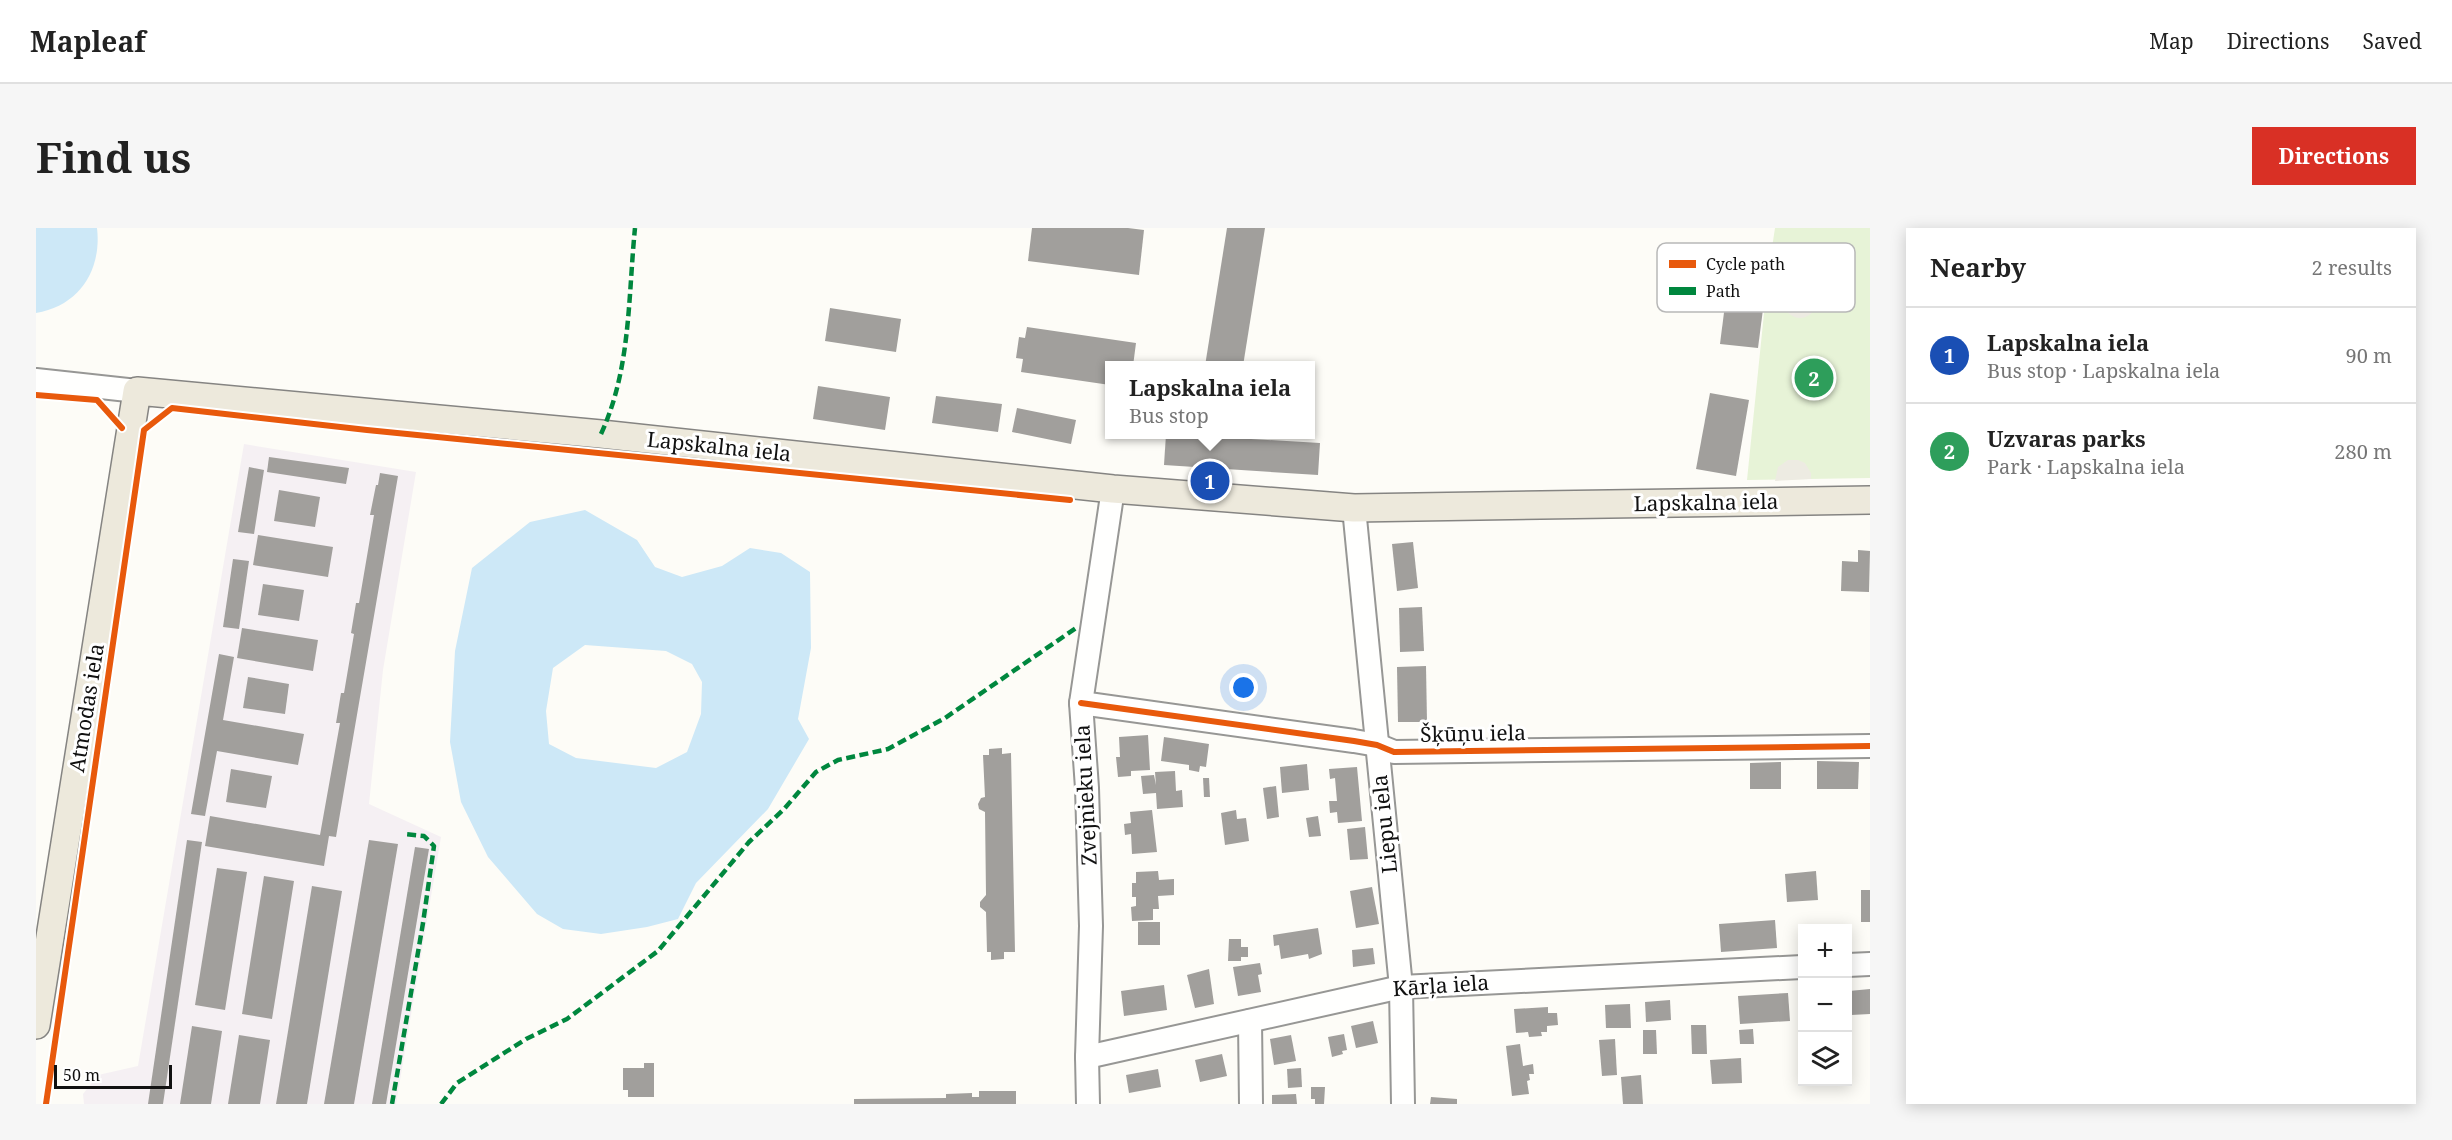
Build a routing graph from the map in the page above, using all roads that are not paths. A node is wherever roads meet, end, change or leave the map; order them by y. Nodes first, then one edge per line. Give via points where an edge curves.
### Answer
1 (36, 380) edge
2 (137, 391) junction
3 (1113, 489) junction
4 (1870, 500) edge
5 (1354, 508) junction
6 (1081, 704) junction
7 (1377, 745) junction
8 (1870, 746) edge
9 (1870, 964) edge
10 (1852, 965) edge
11 (1798, 967) edge
12 (1401, 987) junction
13 (1250, 1021) junction
14 (36, 1025) edge
15 (1087, 1057) junction
16 (1088, 1104) edge
17 (1251, 1104) edge
18 (1403, 1104) edge

1 - 2 street, Lapskalna iela
2 - 3 main road, Lapskalna iela via 601,434
2 - 14 main road, Atmodas iela
3 - 5 main road, Lapskalna iela
3 - 6 street, Zvejnieku iela
4 - 5 main road, Lapskalna iela
5 - 7 street, Liepu iela
6 - 7 street, Šķūņu iela
6 - 15 street, Zvejnieku iela via 1091,926
7 - 8 street, Šķūņu iela via 1394,752
7 - 12 street, Liepu iela
9 - 10 street
11 - 12 street, Kārļa iela
12 - 13 street, Kārļa iela
12 - 18 street, Liepu iela
13 - 15 street, Kārļa iela
13 - 17 street
15 - 16 street, Zvejnieku iela

